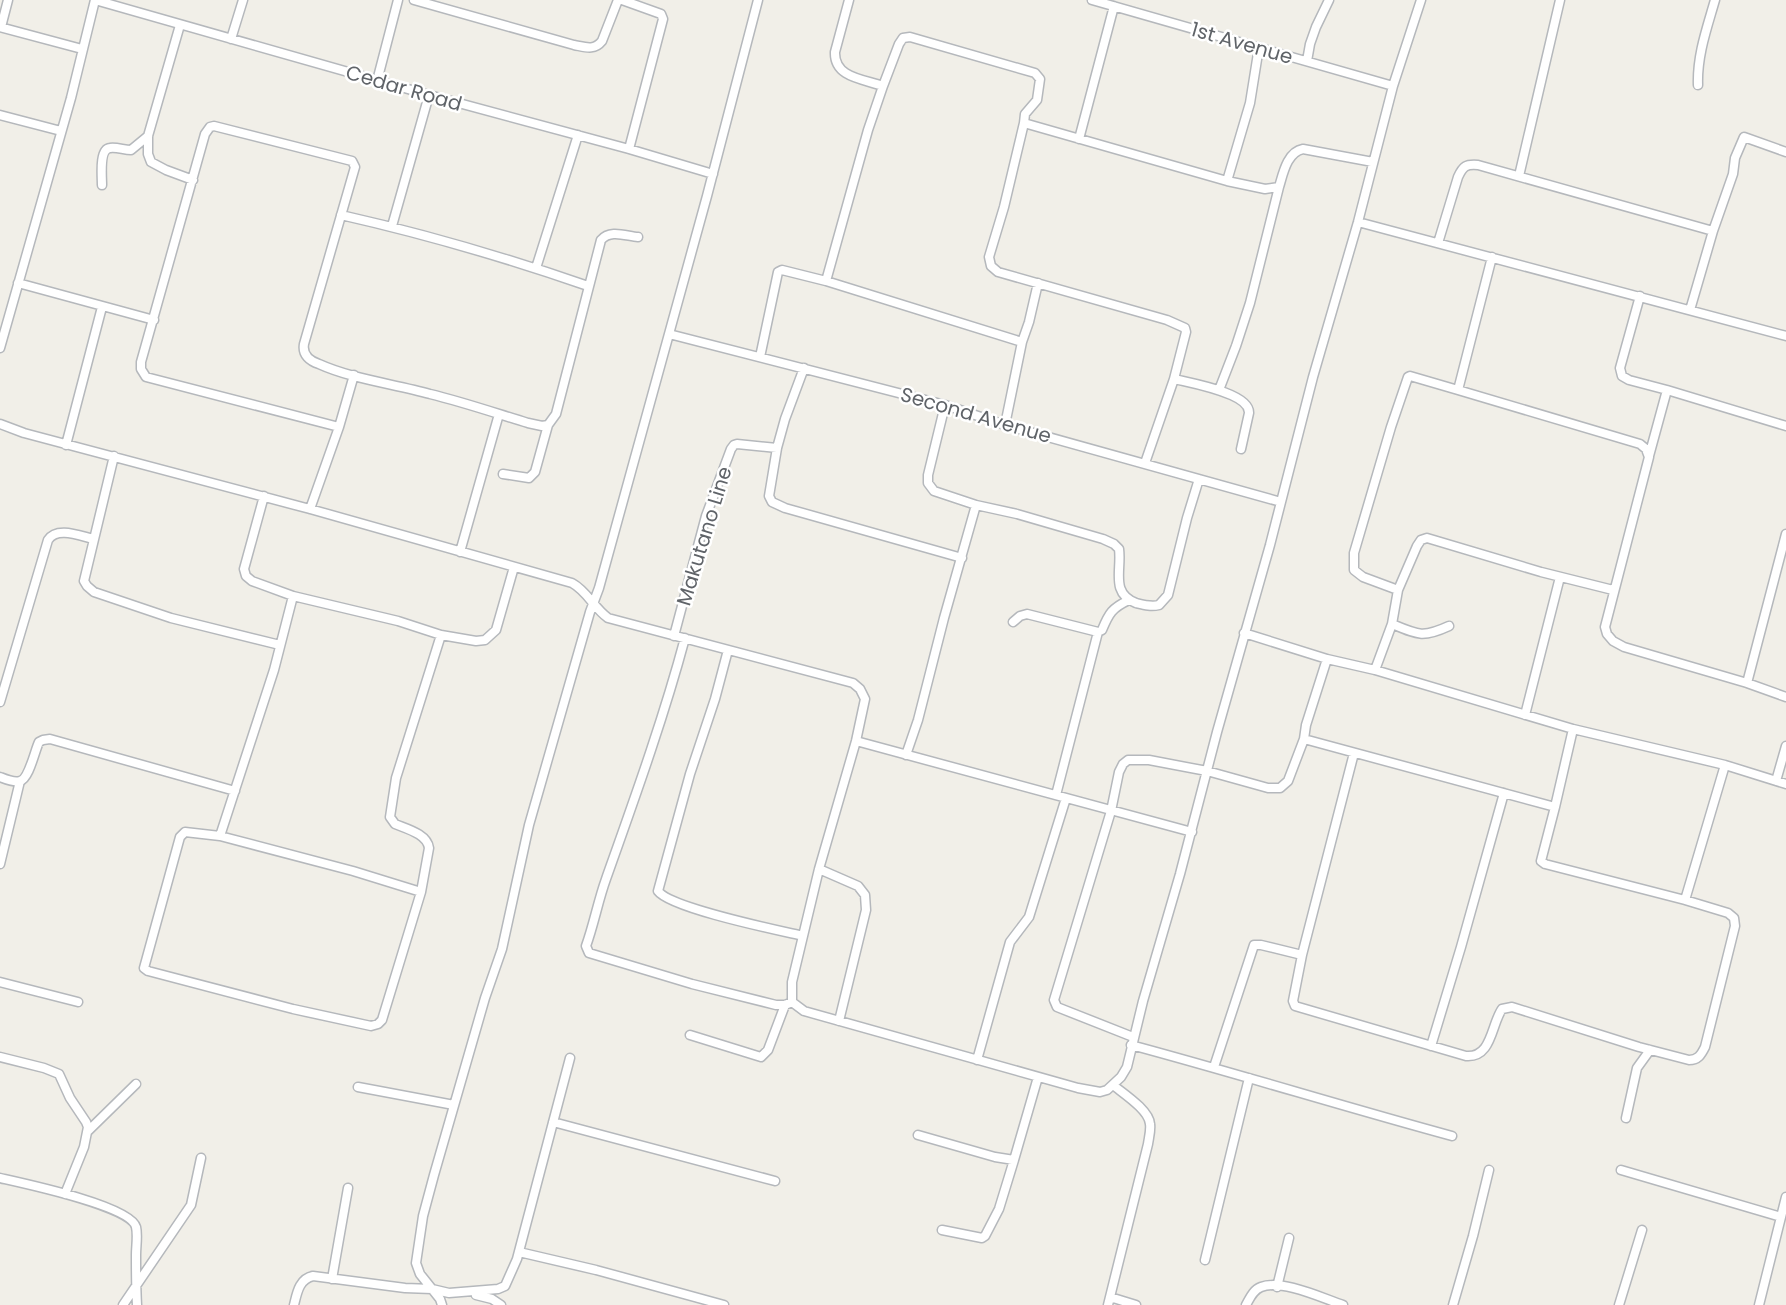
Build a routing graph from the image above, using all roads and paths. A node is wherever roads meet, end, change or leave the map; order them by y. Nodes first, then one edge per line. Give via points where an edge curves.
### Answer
1 (8, 0) edge
2 (95, 0) edge
3 (243, 0) edge
4 (398, 0) edge
5 (414, 0) edge
6 (620, 0) edge
7 (758, 0) edge
8 (849, 0) edge
9 (1092, 0) edge
10 (1329, 0) edge
11 (1421, 0) edge
12 (1560, 0) edge
13 (1715, 0) edge
14 (1114, 6) junction
15 (180, 25) junction
16 (1, 27) edge
17 (231, 39) junction
18 (1259, 47) junction
19 (82, 49) junction
20 (1307, 61) junction
21 (377, 81) junction
22 (1698, 85) dead end
23 (883, 86) junction
24 (1393, 86) junction
25 (429, 95) junction
26 (0, 115) edge
27 (1024, 123) junction
28 (61, 131) junction
29 (578, 135) junction
30 (148, 136) junction
31 (1079, 139) junction
32 (629, 149) junction
33 (1786, 152) edge
34 (1373, 162) junction
35 (712, 174) junction
36 (1519, 176) junction
37 (193, 180) junction
38 (1227, 181) junction
39 (102, 185) dead end
40 (1279, 187) junction
41 (341, 215) junction
42 (1358, 222) junction
43 (392, 226) junction
44 (1713, 231) junction
45 (639, 237) dead end
46 (1438, 243) junction
47 (1492, 257) junction
48 (536, 268) junction
49 (826, 281) junction
50 (18, 283) junction
51 (1038, 283) junction
52 (588, 286) junction
53 (1640, 296) junction
54 (102, 307) junction
55 (1690, 310) junction
56 (154, 320) junction
57 (669, 334) junction
58 (1786, 336) edge
59 (1022, 342) junction
60 (0, 348) edge
61 (760, 357) junction
62 (804, 368) junction
63 (354, 375) junction
64 (1174, 379) junction
65 (1219, 390) junction
66 (1458, 390) junction
67 (1667, 390) junction
68 (945, 405) junction
69 (499, 414) junction
70 (0, 424) edge
71 (548, 425) junction
72 (1005, 425) junction
73 (1786, 426) edge
74 (339, 427) junction
75 (66, 445) junction
76 (777, 448) junction
77 (1241, 449) dead end
78 (114, 456) junction
79 (1649, 457) junction
80 (1145, 463) junction
81 (503, 474) dead end
82 (1199, 479) junction
83 (264, 496) junction
84 (1281, 502) junction
85 (976, 505) junction
86 (310, 508) junction
87 (1786, 534) edge
88 (94, 539) junction
89 (460, 552) junction
90 (962, 558) junction
91 (514, 567) junction
92 (1560, 577) junction
93 (1398, 590) junction
94 (1613, 590) junction
95 (293, 596) junction
96 (1129, 600) junction
97 (593, 603) junction
98 (1013, 622) dead end
99 (1392, 624) junction
100 (1449, 626) dead end
101 (1098, 632) junction
102 (1244, 633) junction
103 (441, 635) junction
104 (674, 636) junction
105 (685, 638) junction
106 (280, 645) junction
107 (728, 650) junction
108 (1327, 659) junction
109 (1375, 670) junction
110 (1747, 683) junction
111 (1786, 697) edge
112 (0, 702) edge
113 (1525, 715) junction
114 (1573, 729) junction
115 (1304, 739) junction
116 (856, 741) junction
117 (1786, 746) edge
118 (1354, 753) junction
119 (906, 754) junction
120 (1725, 765) junction
121 (1207, 771) junction
122 (0, 777) edge
123 (20, 781) junction
124 (1776, 782) junction
125 (1786, 784) edge
126 (235, 791) junction
127 (1504, 793) junction
128 (1056, 795) junction
129 (1066, 798) junction
130 (1555, 807) junction
131 (1111, 811) junction
132 (1192, 832) junction
133 (220, 837) junction
134 (0, 864) edge
135 (819, 869) junction
136 (421, 892) junction
137 (1685, 900) junction
138 (803, 936) junction
139 (1302, 955) junction
140 (0, 982) edge
141 (78, 1002) dead end
142 (788, 1004) junction
143 (839, 1021) junction
144 (690, 1035) dead end
145 (1132, 1041) junction
146 (1431, 1046) junction
147 (1650, 1050) junction
148 (0, 1058) edge
149 (570, 1058) dead end
150 (977, 1060) junction
151 (1214, 1067) junction
152 (1038, 1077) junction
153 (1250, 1078) junction
154 (136, 1084) dead end
155 (1113, 1085) junction
156 (358, 1087) dead end
157 (454, 1105) junction
158 (1626, 1118) dead end
159 (553, 1122) junction
160 (88, 1131) junction
161 (918, 1135) dead end
162 (1452, 1136) dead end
163 (201, 1158) dead end
164 (1014, 1160) junction
165 (1489, 1170) dead end
166 (1621, 1170) dead end
167 (0, 1178) edge
168 (774, 1181) dead end
169 (348, 1188) dead end
170 (65, 1194) junction
171 (1786, 1197) edge
172 (1781, 1217) junction
173 (942, 1230) dead end
174 (1642, 1230) dead end
175 (1289, 1238) dead end
176 (519, 1252) junction
177 (1205, 1260) dead end
178 (332, 1279) junction
179 (1277, 1287) junction
180 (136, 1288) junction
181 (432, 1289) junction
182 (464, 1293) junction
183 (1109, 1301) edge
184 (123, 1305) edge
185 (137, 1305) edge
186 (294, 1305) edge
187 (442, 1305) edge
188 (501, 1305) edge
189 (724, 1305) edge
190 (1136, 1305) edge
191 (1246, 1305) edge
192 (1343, 1305) edge
193 (1453, 1305) edge
194 (1619, 1305) edge
195 (1759, 1305) edge

1 - 16 street
2 - 15 street, Cedar Road
2 - 19 street
3 - 17 street
4 - 21 street
5 - 6 street via 592,48 602,41
6 - 32 street via 661,14 663,19
7 - 35 street
8 - 23 street via 835,60 845,74
9 - 14 street, 1st Avenue
10 - 20 street via 1316,27
11 - 24 street
12 - 36 street
13 - 22 street via 1701,49
14 - 18 street, 1st Avenue
14 - 31 street
15 - 17 street, Cedar Road
15 - 30 street
16 - 19 street
17 - 21 street, Cedar Road
18 - 20 street, 1st Avenue
18 - 38 street via 1250,103
19 - 28 street
20 - 24 street, 1st Avenue
21 - 25 street, Cedar Road
23 - 27 street via 899,44 910,37 1035,72 1040,79 1037,100 1025,114
23 - 49 street
24 - 34 street
25 - 29 street, Cedar Road
25 - 43 street
26 - 28 street
27 - 31 street
27 - 51 street via 990,257 991,266 998,272
28 - 50 street
29 - 32 street, Cedar Road
29 - 48 street
30 - 37 street via 151,162
30 - 39 street via 131,150 106,149
31 - 38 street
32 - 35 street, Cedar Road
33 - 44 street via 1744,137
34 - 40 street via 1298,150 1285,167
34 - 42 street
35 - 57 street
36 - 44 street
36 - 46 street via 1478,165 1462,168
37 - 41 street via 205,134 214,126 352,161 355,167
37 - 56 street
38 - 40 street via 1265,189
40 - 65 street via 1250,303
41 - 43 street
41 - 63 street via 303,350 318,364
42 - 46 street
42 - 84 street
43 - 48 street
44 - 55 street
45 - 52 street via 610,233 605,236
46 - 47 street
47 - 53 street
47 - 66 street
48 - 52 street
49 - 59 street
49 - 61 street via 778,272
50 - 54 street
50 - 60 street
51 - 59 street
51 - 64 street via 1182,325 1186,332
52 - 71 street via 556,414
53 - 55 street
53 - 67 street via 1620,368 1622,376
54 - 56 street
54 - 75 street
55 - 58 street
56 - 74 street via 141,362 146,377
57 - 61 street, Second Avenue
57 - 97 street
59 - 72 street
61 - 62 street, Second Avenue
62 - 68 street, Second Avenue
62 - 76 street
63 - 69 street
63 - 74 street
64 - 65 street
64 - 80 street
65 - 77 street via 1250,409
66 - 79 street via 1640,444
66 - 93 street via 1408,377 1391,427 1354,553 1354,570
67 - 73 street
67 - 79 street
68 - 72 street, Second Avenue
68 - 85 street via 928,483 934,491
69 - 71 street
69 - 89 street
70 - 75 street
71 - 81 street via 535,472 529,478
72 - 80 street, Second Avenue
74 - 86 street
75 - 78 street
76 - 90 street via 769,496 772,502
76 - 104 street, Makutano Line via 737,444 731,448 706,516
78 - 83 street
78 - 88 street
79 - 94 street
80 - 82 street, Second Avenue
82 - 84 street, Second Avenue
82 - 96 street via 1168,595 1159,605 1152,606
83 - 86 street
83 - 95 street via 245,574 252,581
84 - 102 street
85 - 90 street
85 - 96 street via 1114,544 1119,549 1120,591
86 - 89 street
87 - 110 street
88 - 106 street via 84,581 94,592 171,618
88 - 112 street via 58,531 48,540
89 - 91 street
90 - 119 street
91 - 97 street via 572,583
91 - 103 street via 496,630 490,637 476,642
92 - 93 street via 1427,538 1417,546
92 - 94 street
92 - 113 street
93 - 99 street
94 - 110 street via 1605,627 1613,641
95 - 103 street
95 - 106 street
96 - 101 street via 1116,606
97 - 104 street via 608,618
97 - 157 street via 529,825 502,949
98 - 101 street via 1027,614
99 - 100 street via 1427,635
99 - 109 street
101 - 128 street
102 - 108 street
102 - 121 street
103 - 136 street via 396,778 390,817 395,824 429,843
104 - 105 street
105 - 107 street
105 - 142 street via 604,883 587,950 682,981 776,1005
106 - 126 street
107 - 116 street via 853,682 866,699
107 - 138 street via 658,891 663,897 699,910
108 - 109 street
108 - 115 street
109 - 113 street
110 - 111 street
113 - 114 street
114 - 120 street
114 - 130 street
115 - 118 street
115 - 121 street via 1288,781 1280,788
116 - 119 street
116 - 135 street
117 - 124 street
118 - 127 street
118 - 139 street
119 - 128 street
120 - 124 street
120 - 137 street
121 - 131 street via 1128,760 1119,772
121 - 132 street
122 - 123 street
123 - 126 street via 30,768 39,742 50,739
123 - 134 street
124 - 125 street
126 - 133 street
127 - 130 street
127 - 146 street
128 - 129 street
129 - 131 street
129 - 150 street via 1029,917 1010,942
130 - 137 street via 1542,863
131 - 132 street
131 - 145 street via 1054,1003
132 - 145 street
133 - 136 street
133 - 136 street via 182,834 144,968 148,971 293,1009 371,1026 378,1024
135 - 138 street
135 - 143 street via 858,886 865,895 866,910
137 - 147 street via 1732,915 1736,926 1699,1058 1689,1060
138 - 142 street
139 - 146 street via 1295,1006
139 - 151 street via 1254,945
140 - 141 street
142 - 143 street
142 - 144 street via 768,1050 761,1057
143 - 150 street
145 - 151 street
145 - 155 street via 1126,1067
146 - 147 street via 1466,1056 1479,1054 1491,1038 1500,1013 1512,1007
147 - 158 street via 1637,1068
148 - 160 street via 59,1074
149 - 159 street
150 - 152 street
151 - 153 street
152 - 155 street via 1100,1092
152 - 164 street
153 - 162 street
153 - 177 street
154 - 160 street
155 - 183 street via 1138,1105 1150,1122
156 - 157 street
157 - 181 street via 417,1250 420,1274
159 - 168 street
159 - 176 street
160 - 170 street
161 - 164 street
163 - 180 street via 191,1205
164 - 173 street via 999,1209 985,1236
165 - 193 street
166 - 172 street
167 - 170 street
169 - 178 street
170 - 180 street via 108,1208 133,1222
171 - 172 street
172 - 195 street
174 - 194 street
175 - 179 street
176 - 182 street via 505,1286
176 - 189 street
178 - 181 street
178 - 186 street via 306,1278
179 - 191 street via 1259,1287
179 - 192 street
180 - 184 street
180 - 185 street
181 - 182 street
181 - 187 street
182 - 188 street via 482,1295
183 - 190 street

